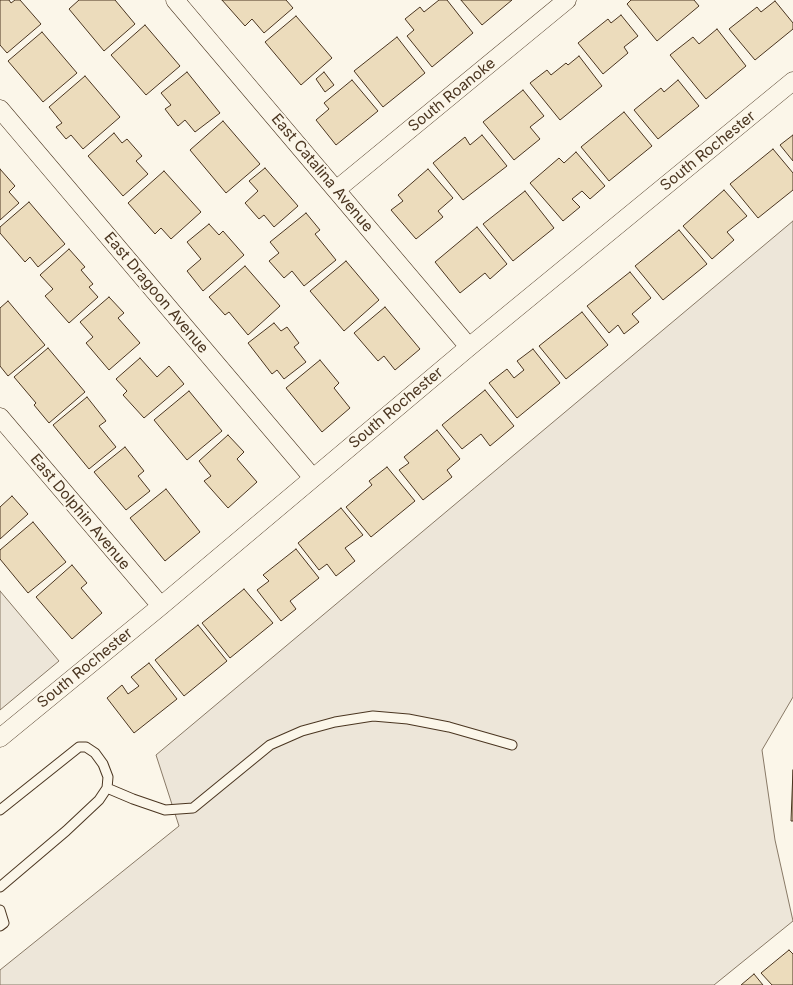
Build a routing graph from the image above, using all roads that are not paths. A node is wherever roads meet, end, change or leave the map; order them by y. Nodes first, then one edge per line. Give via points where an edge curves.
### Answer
1 (175, 0) edge
2 (567, 0) edge
3 (793, 81) edge
4 (0, 109) edge
5 (336, 190) junction
6 (469, 347) junction
7 (0, 417) edge
8 (312, 478) junction
9 (161, 606) junction
10 (0, 738) edge
11 (512, 745) dead end
12 (107, 788) junction
13 (0, 810) edge
14 (0, 887) edge
15 (0, 910) edge
16 (2, 925) edge

1 - 5 street, East Catalina Avenue
2 - 5 street, South Roanoke
3 - 6 street, South Rochester
4 - 8 street, East Dragoon Avenue
5 - 6 street, East Catalina Avenue
6 - 8 street, South Rochester
7 - 9 street, East Dolphin Avenue
8 - 9 street, South Rochester
9 - 10 street, South Rochester
11 - 12 lane via 449,727 374,716 335,722 270,745 193,808 165,810
12 - 13 lane via 108,777 103,764 95,753 79,747
12 - 14 lane via 66,831
15 - 16 lane

